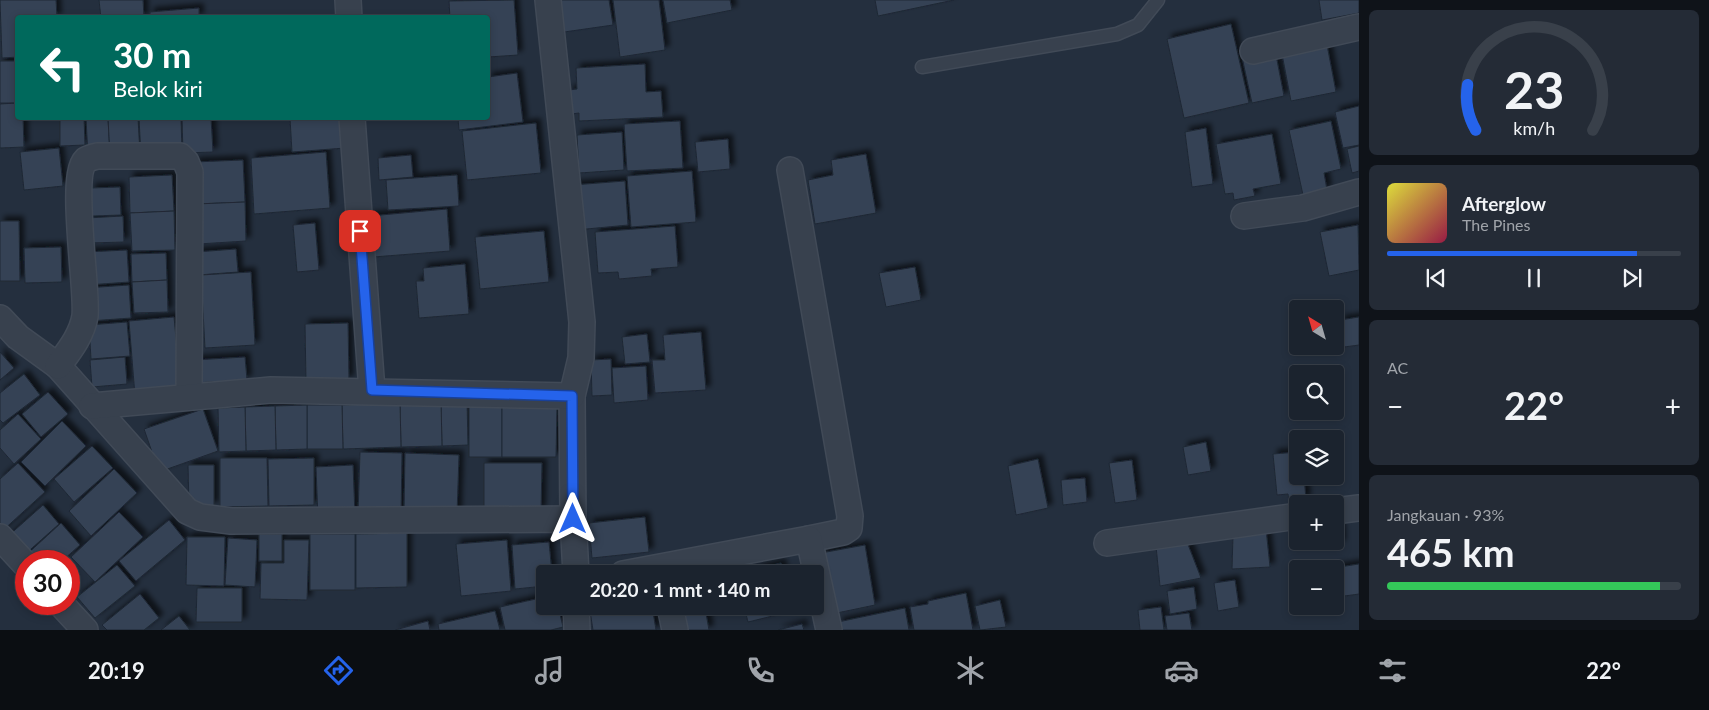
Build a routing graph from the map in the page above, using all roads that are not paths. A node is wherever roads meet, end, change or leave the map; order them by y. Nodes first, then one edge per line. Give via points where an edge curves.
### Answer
1 (348, 0) edge
2 (548, 0) edge
3 (1158, 0) edge
4 (349, 15) edge
5 (1359, 27) edge
6 (1253, 51) dead end
7 (922, 67) dead end
8 (352, 120) edge
9 (790, 170) dead end
10 (1359, 192) edge
11 (1244, 216) dead end
12 (0, 318) edge
13 (58, 366) junction
14 (372, 390) junction
15 (572, 396) junction
16 (189, 397) junction
17 (92, 406) junction
18 (1359, 508) edge
19 (1344, 510) edge
20 (1289, 517) edge
21 (573, 519) junction
22 (0, 537) edge
23 (809, 539) junction
24 (1107, 543) dead end
25 (15, 553) edge
26 (576, 565) edge
27 (690, 565) edge
28 (72, 615) edge
29 (576, 615) edge
30 (672, 615) edge
31 (85, 630) edge
32 (576, 630) edge
33 (676, 630) edge
34 (829, 630) edge

1 - 4 street
2 - 15 street via 582,322 581,358
3 - 7 lane via 1138,25 1118,34
5 - 6 street
8 - 14 street
9 - 23 street via 850,516 849,528 843,532
10 - 11 street via 1303,208
12 - 13 street via 18,337
13 - 16 street via 79,334 85,316 80,237 81,179 86,160 97,156 180,156 190,172
13 - 17 street
14 - 15 street
14 - 16 street via 271,390
15 - 21 street
16 - 17 street
17 - 21 street via 187,511 200,517 231,521
18 - 19 street
20 - 24 street
21 - 26 street
22 - 25 street
23 - 27 street
23 - 34 street
28 - 31 street
29 - 32 street
30 - 33 street

